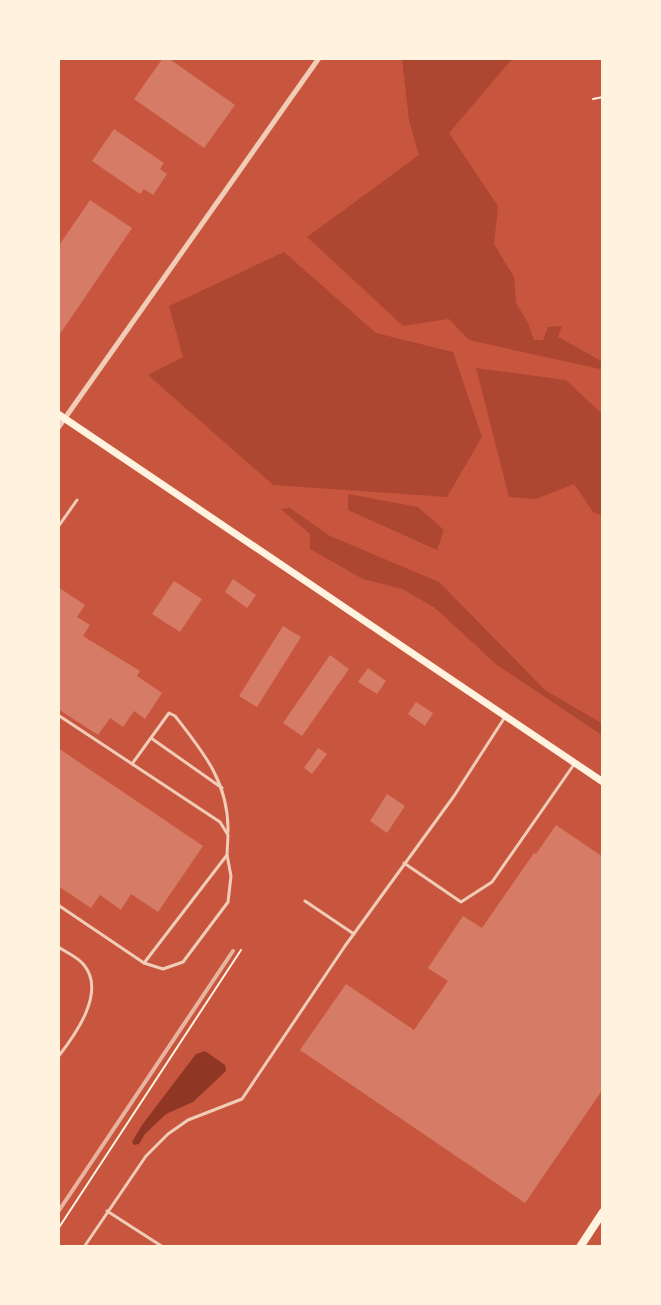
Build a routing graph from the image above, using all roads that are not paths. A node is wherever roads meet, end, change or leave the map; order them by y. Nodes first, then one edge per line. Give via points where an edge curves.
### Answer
1 (319, 58) edge
2 (61, 416) edge
3 (58, 428) edge
4 (77, 500) dead end
5 (58, 527) edge
6 (58, 715) edge
7 (506, 716) junction
8 (151, 738) junction
9 (575, 763) junction
10 (132, 764) junction
11 (603, 782) edge
12 (222, 788) junction
13 (228, 835) junction
14 (227, 855) junction
15 (404, 863) junction
16 (305, 901) dead end
17 (58, 905) edge
18 (354, 934) junction
19 (58, 947) edge
20 (144, 963) junction
21 (58, 1057) edge
22 (107, 1211) junction
23 (603, 1212) edge
24 (84, 1247) edge
25 (163, 1247) edge
26 (580, 1247) edge

1 - 2 street
2 - 3 street
2 - 7 main road
4 - 5 lane
6 - 10 lane
7 - 9 main road
7 - 15 lane
8 - 10 lane
8 - 12 lane
8 - 12 lane via 169,713 175,716
9 - 11 main road
9 - 15 lane via 492,882 461,902
10 - 13 lane via 220,822
12 - 13 lane
13 - 14 lane
14 - 20 lane
14 - 20 lane via 228,902 183,962 163,969
15 - 18 lane
16 - 18 lane
17 - 20 lane
18 - 22 lane via 242,1099 188,1120 168,1134
19 - 21 lane via 83,962 93,979 92,996
22 - 24 lane
22 - 25 lane
23 - 26 main road

